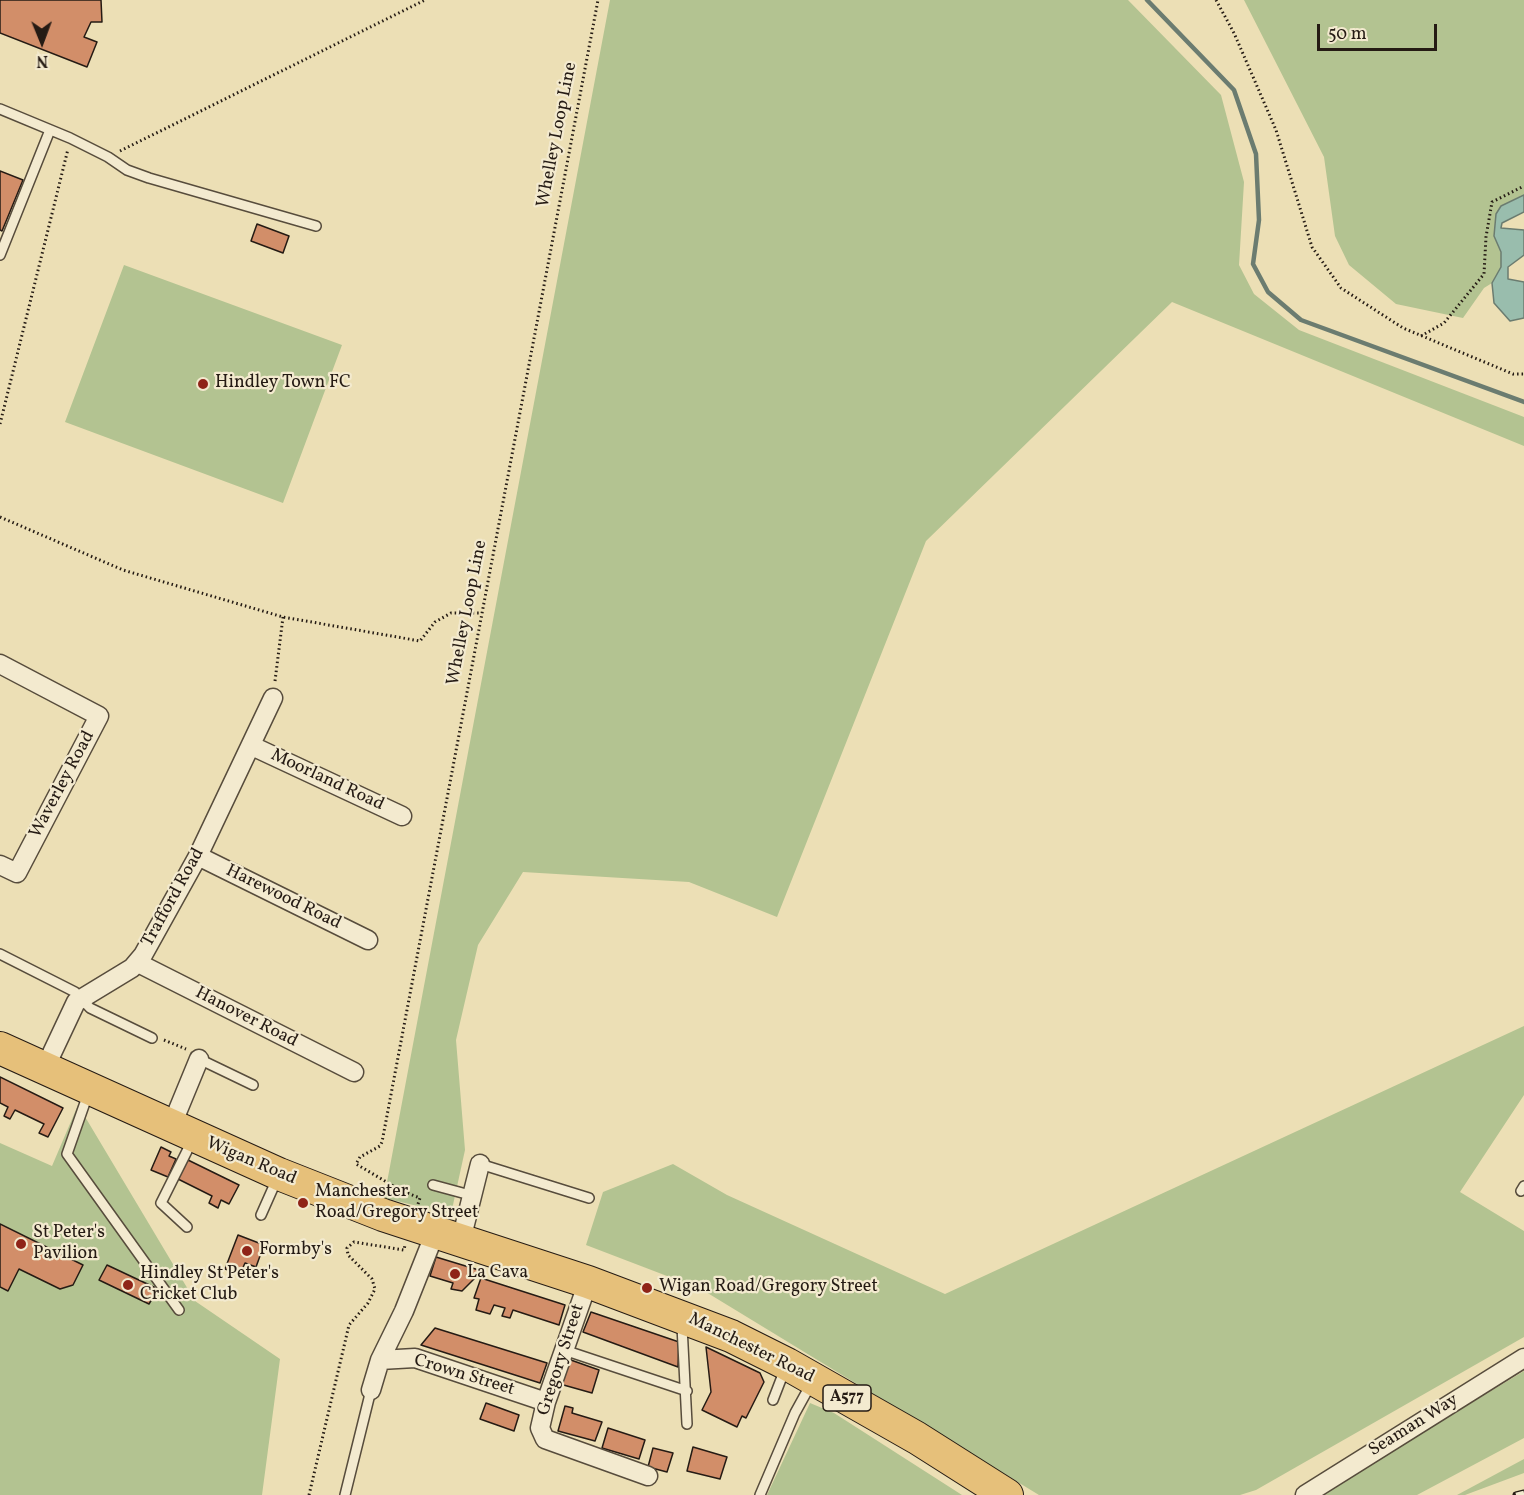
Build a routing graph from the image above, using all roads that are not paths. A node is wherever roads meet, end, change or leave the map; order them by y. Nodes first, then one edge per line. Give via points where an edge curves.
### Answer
1 (0, 109) edge
2 (50, 130) junction
3 (316, 226) dead end
4 (0, 255) edge
5 (0, 664) edge
6 (273, 698) road end
7 (252, 746) junction
8 (403, 815) dead end
9 (198, 856) junction
10 (0, 864) edge
11 (369, 940) dead end
12 (0, 954) edge
13 (138, 963) junction
14 (80, 998) junction
15 (152, 1038) road end
16 (0, 1048) edge
17 (199, 1059) joint
18 (44, 1070) junction
19 (353, 1075) dead end
20 (253, 1085) dead end
21 (90, 1089) junction
22 (183, 1132) junction
23 (480, 1164) joint
24 (279, 1174) junction
25 (433, 1185) dead end
26 (470, 1195) junction
27 (589, 1198) dead end
28 (261, 1215) dead end
29 (187, 1227) dead end
30 (448, 1236) junction
31 (588, 1282) junction
32 (179, 1310) dead end
33 (679, 1315) junction
34 (564, 1350) junction
35 (1524, 1358) edge
36 (380, 1360) junction
37 (800, 1372) junction
38 (372, 1390) joint
39 (687, 1391) junction
40 (773, 1400) dead end
41 (546, 1402) junction
42 (687, 1424) dead end
43 (648, 1476) dead end
44 (345, 1495) edge
45 (760, 1495) edge
46 (1007, 1495) edge
47 (1305, 1495) edge

1 - 2 lane
2 - 3 lane via 149,178
2 - 4 lane
5 - 10 street, Waverley Road via 99,716 17,873
6 - 7 street, Trafford Road
7 - 8 street, Moorland Road
7 - 9 street, Trafford Road
9 - 11 street, Harewood Road
9 - 13 street, Trafford Road
12 - 14 lane
13 - 14 street, Trafford Road
13 - 19 street, Hanover Road
14 - 15 lane via 90,1008
14 - 18 street, Trafford Road
16 - 18 highway, Wigan Road / A577
17 - 20 lane
17 - 22 street
18 - 21 highway, Wigan Road / A577
21 - 22 highway, Wigan Road / A577
21 - 32 lane via 67,1154
22 - 24 highway, Wigan Road / A577
22 - 29 lane via 160,1203
23 - 26 street
23 - 27 lane
24 - 28 lane
24 - 30 highway, Wigan Road / A577
25 - 26 lane
26 - 30 street
30 - 31 highway, Wigan Road / A577
30 - 36 street
31 - 33 highway, Wigan Road / A577
31 - 34 street, Gregory Street
33 - 37 highway, Manchester Road / A577 via 731,1336
33 - 39 lane
34 - 39 lane
34 - 41 street, Gregory Street
35 - 47 street, Seaman Way
36 - 38 street
36 - 41 street, Crown Street via 416,1358
37 - 40 lane
37 - 45 lane via 795,1413
37 - 46 highway, Manchester Road / A577
38 - 44 lane
39 - 42 lane
41 - 43 street, Gregory Street via 540,1428 545,1439

